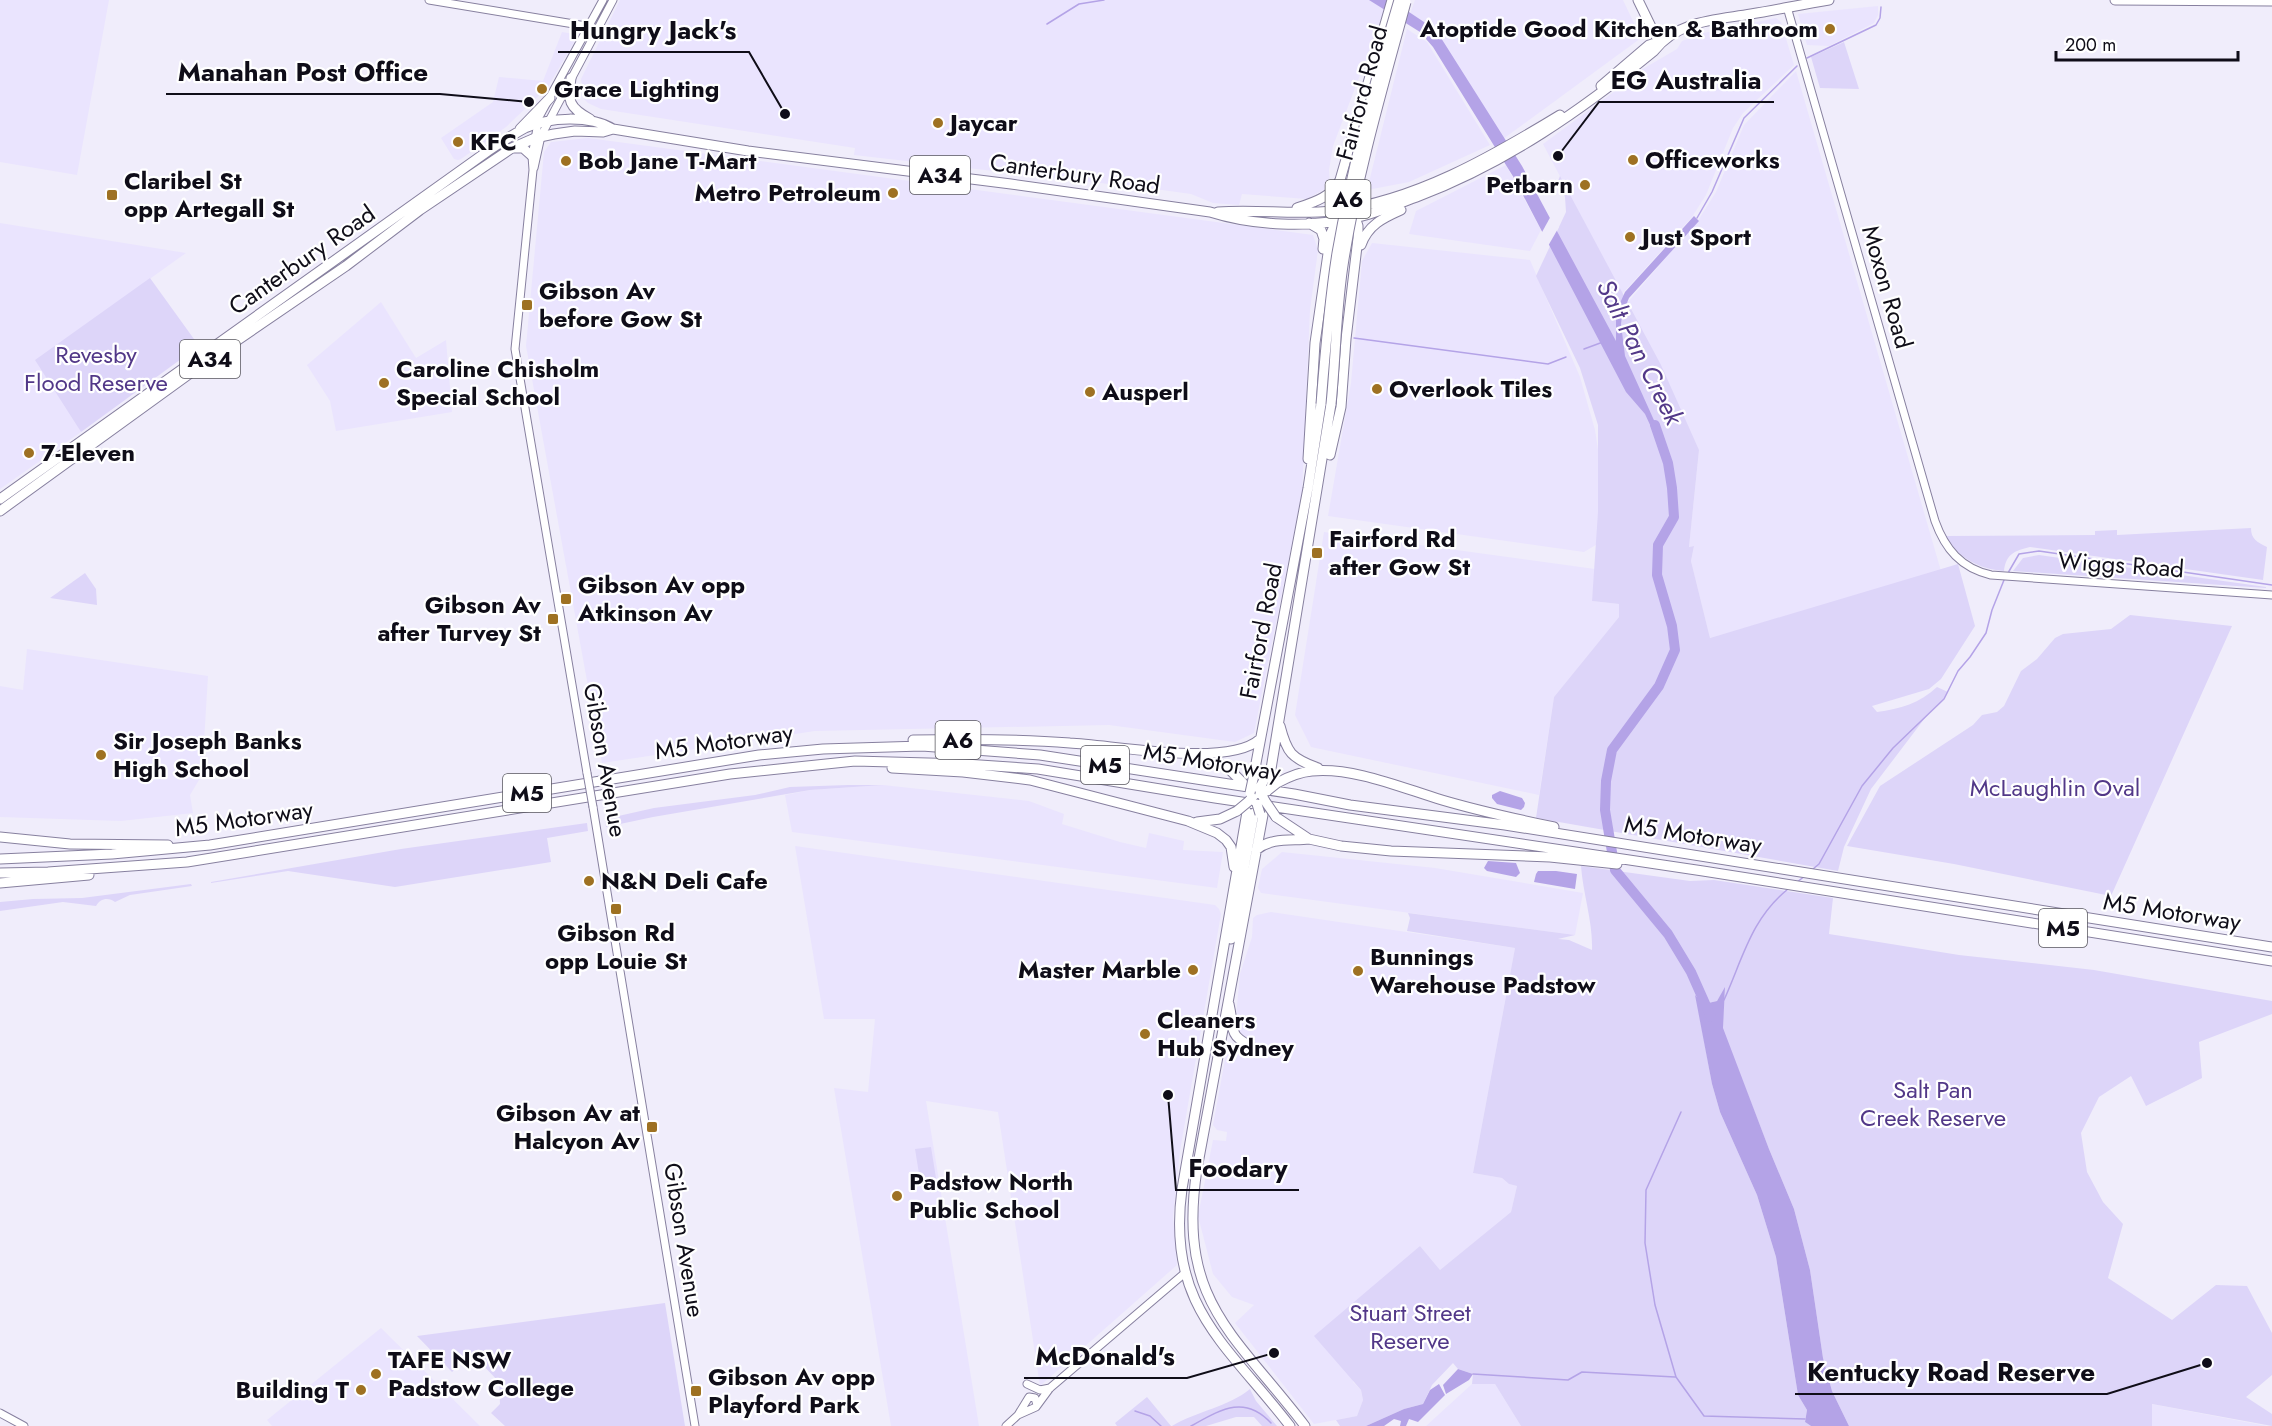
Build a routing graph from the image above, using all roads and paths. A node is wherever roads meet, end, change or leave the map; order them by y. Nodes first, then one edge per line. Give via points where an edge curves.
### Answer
1 (429, 0) edge
2 (603, 0) edge
3 (613, 0) edge
4 (1392, 0) edge
5 (1638, 0) edge
6 (1829, 0) edge
7 (2115, 0) edge
8 (1404, 1) edge
9 (2272, 1) edge
10 (1787, 7) junction
11 (590, 26) junction
12 (598, 28) junction
13 (1661, 41) junction
14 (572, 78) junction
15 (549, 98) junction
16 (548, 122) junction
17 (594, 122) junction
18 (538, 124) junction
19 (613, 129) junction
20 (517, 133) junction
21 (538, 137) junction
22 (512, 148) junction
23 (1497, 155) junction
24 (531, 156) junction
25 (533, 170) junction
26 (1417, 196) junction
27 (1348, 208) junction
28 (1289, 211) junction
29 (1210, 212) junction
30 (1356, 218) junction
31 (1336, 221) junction
32 (1309, 223) junction
33 (1356, 261) junction
34 (1324, 268) junction
35 (1322, 467) junction
36 (1308, 488) junction
37 (0, 499) edge
38 (0, 511) edge
39 (1969, 567) joint
40 (2272, 595) edge
41 (1278, 722) junction
42 (1260, 739) junction
43 (845, 747) junction
44 (1192, 754) junction
45 (810, 765) junction
46 (1323, 771) junction
47 (1258, 797) junction
48 (1188, 821) junction
49 (1554, 830) junction
50 (0, 837) edge
51 (1309, 839) junction
52 (210, 845) junction
53 (1256, 850) junction
54 (1551, 853) junction
55 (0, 859) edge
56 (187, 862) junction
57 (0, 873) edge
58 (1235, 881) junction
59 (0, 883) edge
60 (2272, 947) edge
61 (2272, 961) edge
62 (1227, 998) junction
63 (1213, 1011) junction
64 (1257, 1050) dead end
65 (1197, 1263) junction
66 (1186, 1272) junction
67 (1028, 1384) dead end
68 (1050, 1388) junction
69 (1035, 1404) junction
70 (0, 1413) edge
71 (1018, 1415) junction
72 (24, 1426) edge
73 (695, 1426) edge
74 (1006, 1426) edge
75 (1290, 1426) edge
76 (1305, 1426) edge

1 - 11 main road
2 - 11 main road, Gibson Avenue
3 - 12 main road, Gibson Avenue
4 - 28 highway via 1340,180 1331,193 1318,201
5 - 13 highway
6 - 10 highway, Canterbury Road / A34
7 - 9 highway
8 - 35 highway, Fairford Road / A6, bridge via 1348,235
8 - 36 highway, Fairford Road / A6, bridge via 1371,100 1344,219
10 - 13 highway, Canterbury Road / A34 via 1709,20
10 - 39 main road, Moxon Road via 1935,521 1948,549
11 - 12 main road
11 - 15 main road, Gibson Avenue
12 - 14 main road, Gibson Avenue
13 - 23 highway, Canterbury Road / A34 via 1654,51 1585,106
14 - 16 main road, Gibson Avenue
14 - 17 highway via 570,103
15 - 18 main road, Gibson Avenue
15 - 20 highway
16 - 17 highway, Canterbury Road / A34
16 - 18 highway, Canterbury Road / A34
16 - 21 main road, Gibson Avenue
17 - 19 highway, Canterbury Road / A34
18 - 20 highway, Canterbury Road / A34
18 - 21 main road, Gibson Avenue
19 - 21 highway, Canterbury Road / A34
19 - 29 highway, Canterbury Road / A34 via 739,150
20 - 37 highway, Canterbury Road / A34
21 - 22 highway, Canterbury Road / A34
21 - 24 main road, Gibson Avenue
21 - 25 main road, Gibson Avenue
22 - 24 highway via 523,148
22 - 38 highway, Canterbury Road / A34
23 - 26 highway, Canterbury Road / A34 via 1452,182
23 - 27 highway, Canterbury Road / A34 via 1419,189
24 - 25 main road, Gibson Avenue
25 - 73 main road, Gibson Avenue, bridge via 515,349
26 - 30 highway, Canterbury Road / A34
26 - 33 highway, A6 via 1408,207 1371,227
27 - 28 highway, Canterbury Road / A34
27 - 30 highway, A6
27 - 31 highway
28 - 29 highway, Canterbury Road / A34
29 - 32 highway, Canterbury Road / A34 via 1246,220
30 - 31 highway, Canterbury Road / A34
30 - 33 highway, A6
31 - 32 highway, Canterbury Road / A34
31 - 34 highway
32 - 34 highway via 1323,234
33 - 35 highway, A6 via 1341,407 1328,461
34 - 36 highway via 1310,398
35 - 41 highway, Fairford Road / A6
36 - 42 highway, Fairford Road / A6
39 - 40 main road, Wiggs Road via 2000,577
41 - 46 highway, M5 via 1290,753
41 - 47 highway, Fairford Road / A6
42 - 44 highway, A6 via 1252,746 1234,750
42 - 47 highway, Fairford Road / A6
43 - 44 highway, A6 via 878,742 984,740
43 - 49 highway, M5 Motorway / M5 via 932,747 1040,755 1350,805
43 - 52 highway, M5 Motorway / M5 via 716,761
44 - 47 highway, A6 via 1216,761
45 - 48 highway, M5 via 934,770 1030,780
45 - 54 highway, M5 Motorway / M5 via 855,761 1038,769
45 - 56 highway, M5 Motorway / M5 via 730,774
46 - 47 highway, M5 via 1302,772
46 - 49 highway, M5 via 1370,779
47 - 48 highway via 1214,820
47 - 51 highway, A6, bridge via 1276,817
47 - 53 highway, A6 via 1260,831
47 - 58 highway, A6
47 - 63 highway via 1224,981
48 - 58 highway, M5 via 1226,840 1232,852
49 - 60 highway, M5 Motorway / M5
50 - 52 highway via 70,844
51 - 53 highway, A6 via 1279,841
51 - 54 highway, A6 via 1391,851
52 - 55 highway, M5 Motorway / M5
53 - 62 highway, A6
54 - 61 highway, M5 Motorway / M5 via 1703,871
56 - 57 highway, M5 Motorway / M5
56 - 59 highway
58 - 63 highway, A6
62 - 64 highway via 1232,1032 1237,1040
62 - 65 highway, A6 via 1194,1196
63 - 66 highway, A6 via 1180,1204 1179,1234
65 - 66 highway
65 - 76 highway, A6 via 1210,1300 1229,1333
66 - 68 main road
66 - 75 highway, A6 via 1215,1336
67 - 68 main road via 1040,1390
68 - 69 main road
69 - 71 main road
69 - 71 main road via 1029,1397
70 - 72 main road
71 - 74 main road

